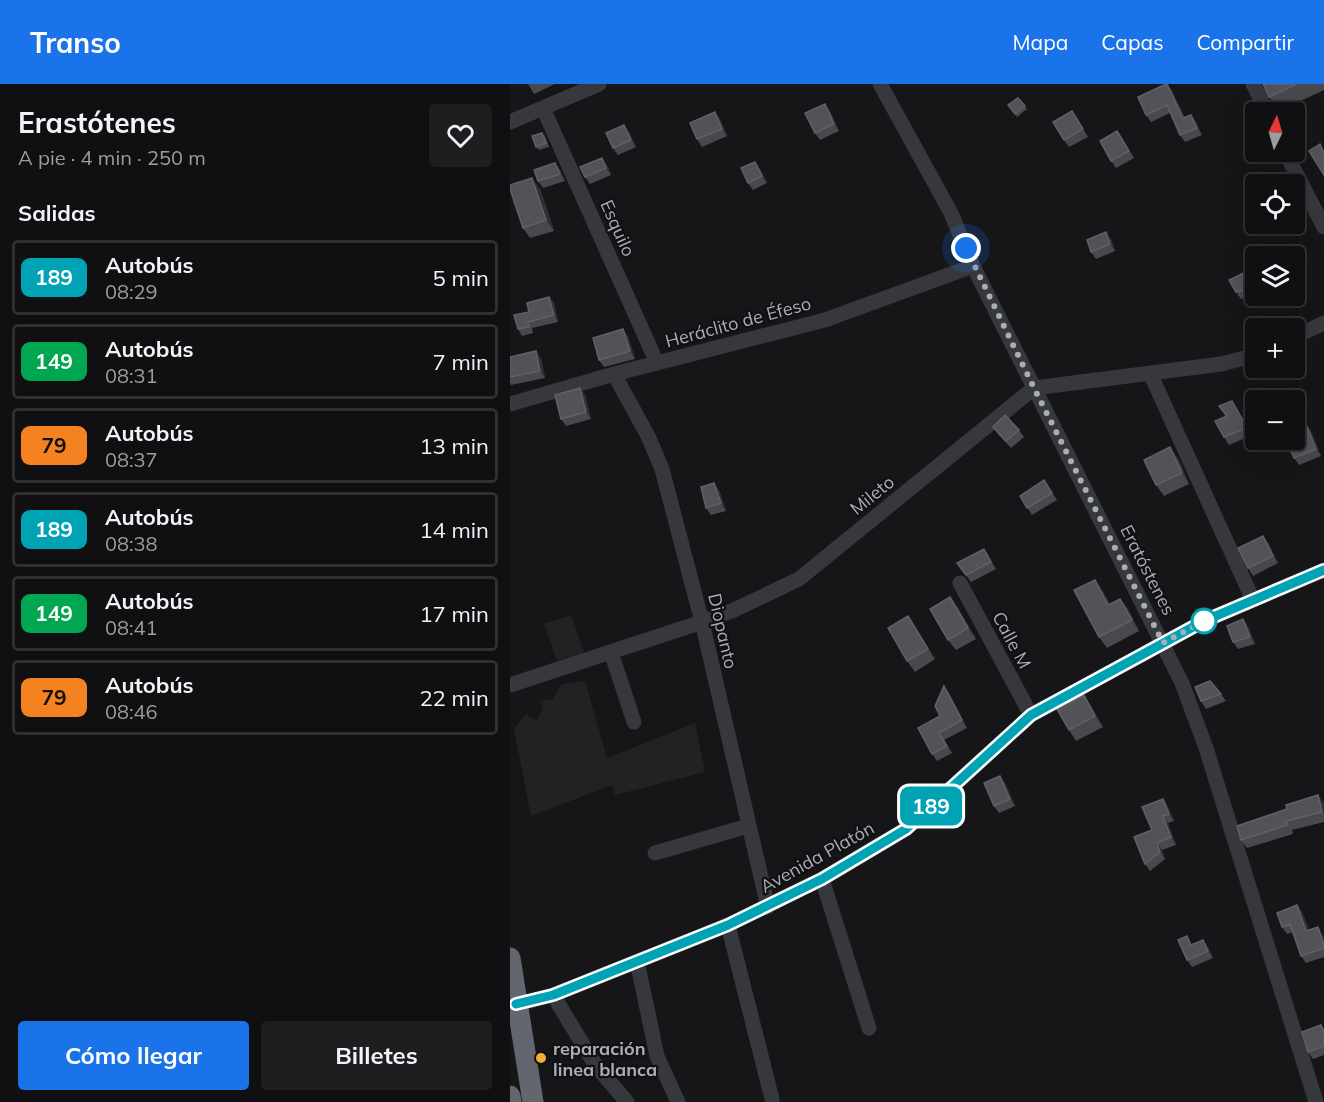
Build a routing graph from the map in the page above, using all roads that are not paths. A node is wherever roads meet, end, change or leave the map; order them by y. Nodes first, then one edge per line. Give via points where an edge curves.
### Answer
1 (598, 84) edge
2 (880, 84) edge
3 (1253, 84) edge
4 (1262, 102) edge
5 (543, 108) junction
6 (510, 122) edge
7 (1291, 162) edge
8 (1324, 227) edge
9 (973, 266) junction
10 (1324, 323) edge
11 (1305, 332) edge
12 (1245, 358) edge
13 (657, 363) junction
14 (1149, 373) junction
15 (614, 374) junction
16 (1034, 388) junction
17 (510, 404) edge
18 (1324, 570) edge
19 (960, 583) dead end
20 (1253, 600) junction
21 (702, 622) junction
22 (1163, 643) junction
23 (611, 652) junction
24 (510, 685) edge
25 (1031, 715) junction
26 (634, 722) dead end
27 (748, 826) junction
28 (655, 852) dead end
29 (822, 879) junction
30 (768, 907) junction
31 (728, 925) junction
32 (510, 958) edge
33 (637, 961) junction
34 (553, 995) junction
35 (513, 1005) edge
36 (869, 1028) dead end
37 (510, 1096) edge
38 (772, 1099) dead end
39 (511, 1102) edge
40 (533, 1102) edge
41 (627, 1102) edge
42 (678, 1102) edge
43 (1316, 1102) edge

1 - 5 street
2 - 9 street, Eratóstenes via 951,213
3 - 4 street
5 - 6 street
5 - 13 street, Esquilo
7 - 8 street
9 - 13 street, Heráclito de Éfeso via 825,320
9 - 16 street, Eratóstenes
10 - 11 street
12 - 14 street
13 - 15 street, Heráclito de Éfeso
14 - 16 street
14 - 20 street
15 - 17 street, Heráclito de Éfeso
15 - 21 street, Diopanto via 662,469
16 - 21 street, Mileto via 800,579
16 - 22 street, Eratóstenes
18 - 20 street, Avenida Platón
19 - 25 street, Calle M
20 - 22 street, Avenida Platón
21 - 23 street, Mileto
21 - 27 street, Diopanto
22 - 25 street, Avenida Platón
22 - 43 street, Eratóstenes via 1206,747
23 - 24 street, Mileto
23 - 26 street
25 - 29 street, Avenida Platón via 906,829
27 - 28 street
27 - 30 street, Diopanto
29 - 30 street, Avenida Platón
29 - 36 street
30 - 31 street, Avenida Platón
31 - 33 street, Avenida Platón
31 - 38 street
32 - 35 highway
33 - 34 street, Avenida Platón
33 - 42 street via 657,1056
34 - 35 street, Avenida Platón
34 - 41 street via 596,1066
35 - 40 highway
37 - 39 highway

